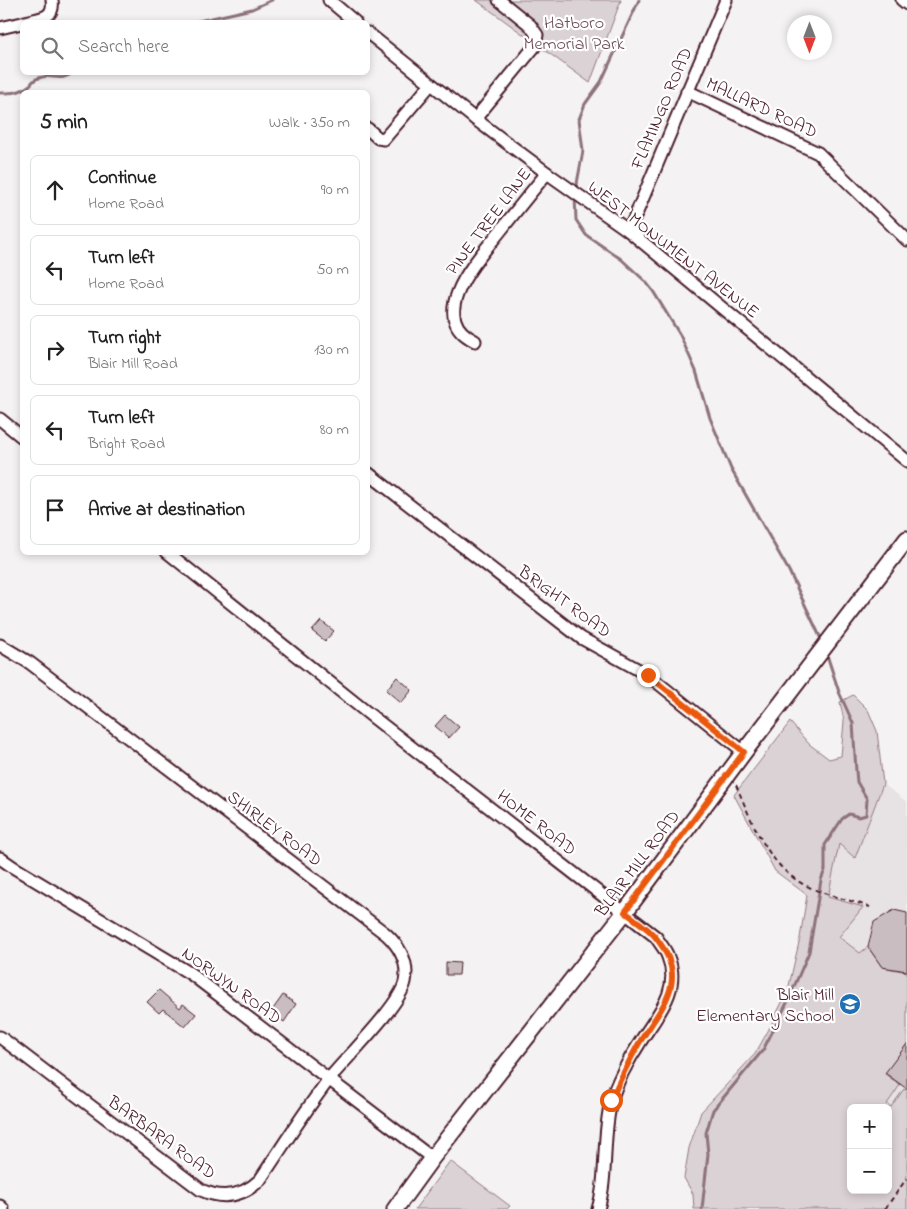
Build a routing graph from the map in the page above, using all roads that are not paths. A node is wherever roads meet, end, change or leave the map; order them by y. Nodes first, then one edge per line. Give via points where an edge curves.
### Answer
1 (52, 0) edge
2 (329, 0) edge
3 (498, 0) edge
4 (726, 0) edge
5 (902, 0) edge
6 (907, 4) edge
7 (34, 20) edge
8 (354, 20) edge
9 (20, 24) edge
10 (0, 28) edge
11 (370, 35) edge
12 (431, 84) junction
13 (687, 91) junction
14 (475, 119) junction
15 (370, 131) edge
16 (546, 173) junction
17 (629, 231) junction
18 (907, 240) edge
19 (475, 341) dead end
20 (0, 419) edge
21 (20, 435) edge
22 (907, 461) edge
23 (370, 475) edge
24 (907, 539) edge
25 (171, 555) edge
26 (0, 644) edge
27 (744, 752) junction
28 (0, 858) edge
29 (625, 912) junction
30 (0, 1037) edge
31 (329, 1079) junction
32 (432, 1158) junction
33 (0, 1206) edge
34 (3, 1209) edge
35 (395, 1209) edge
36 (598, 1209) edge

1 - 7 street via 53,9 48,16
2 - 8 street
3 - 14 street via 530,26 537,35 535,46
4 - 13 street, FLAMINGO ROAD
5 - 6 street
9 - 10 street
11 - 12 street, WEST MONUMENT AVENUE
12 - 14 street, WEST MONUMENT AVENUE
12 - 15 street via 384,139
13 - 17 street, FLAMINGO ROAD
13 - 18 street, MALLARD ROAD via 818,152
14 - 16 street, WEST MONUMENT AVENUE
16 - 17 street, WEST MONUMENT AVENUE
16 - 19 street, PINE TREE LANE via 472,267 460,288 454,310 455,320 459,329
17 - 22 street, WEST MONUMENT AVENUE
20 - 21 street
23 - 27 street, BRIGHT ROAD via 580,638 648,675
24 - 27 main road, BLAIR MILL ROAD
25 - 29 street, HOME ROAD via 374,718
26 - 31 street, SHIRLEY ROAD via 38,669 386,934 398,947 406,974 401,992
27 - 29 main road, BLAIR MILL ROAD
28 - 31 street, NORWYN ROAD via 191,974
29 - 32 main road, BLAIR MILL ROAD
29 - 36 street, HOME ROAD via 656,938 668,957 672,974 670,994 638,1044 611,1100
30 - 31 street, BARBARA ROAD via 201,1190 217,1195 237,1195 260,1180
31 - 32 street, NORWYN ROAD
32 - 35 main road, BLAIR MILL ROAD
33 - 34 street

